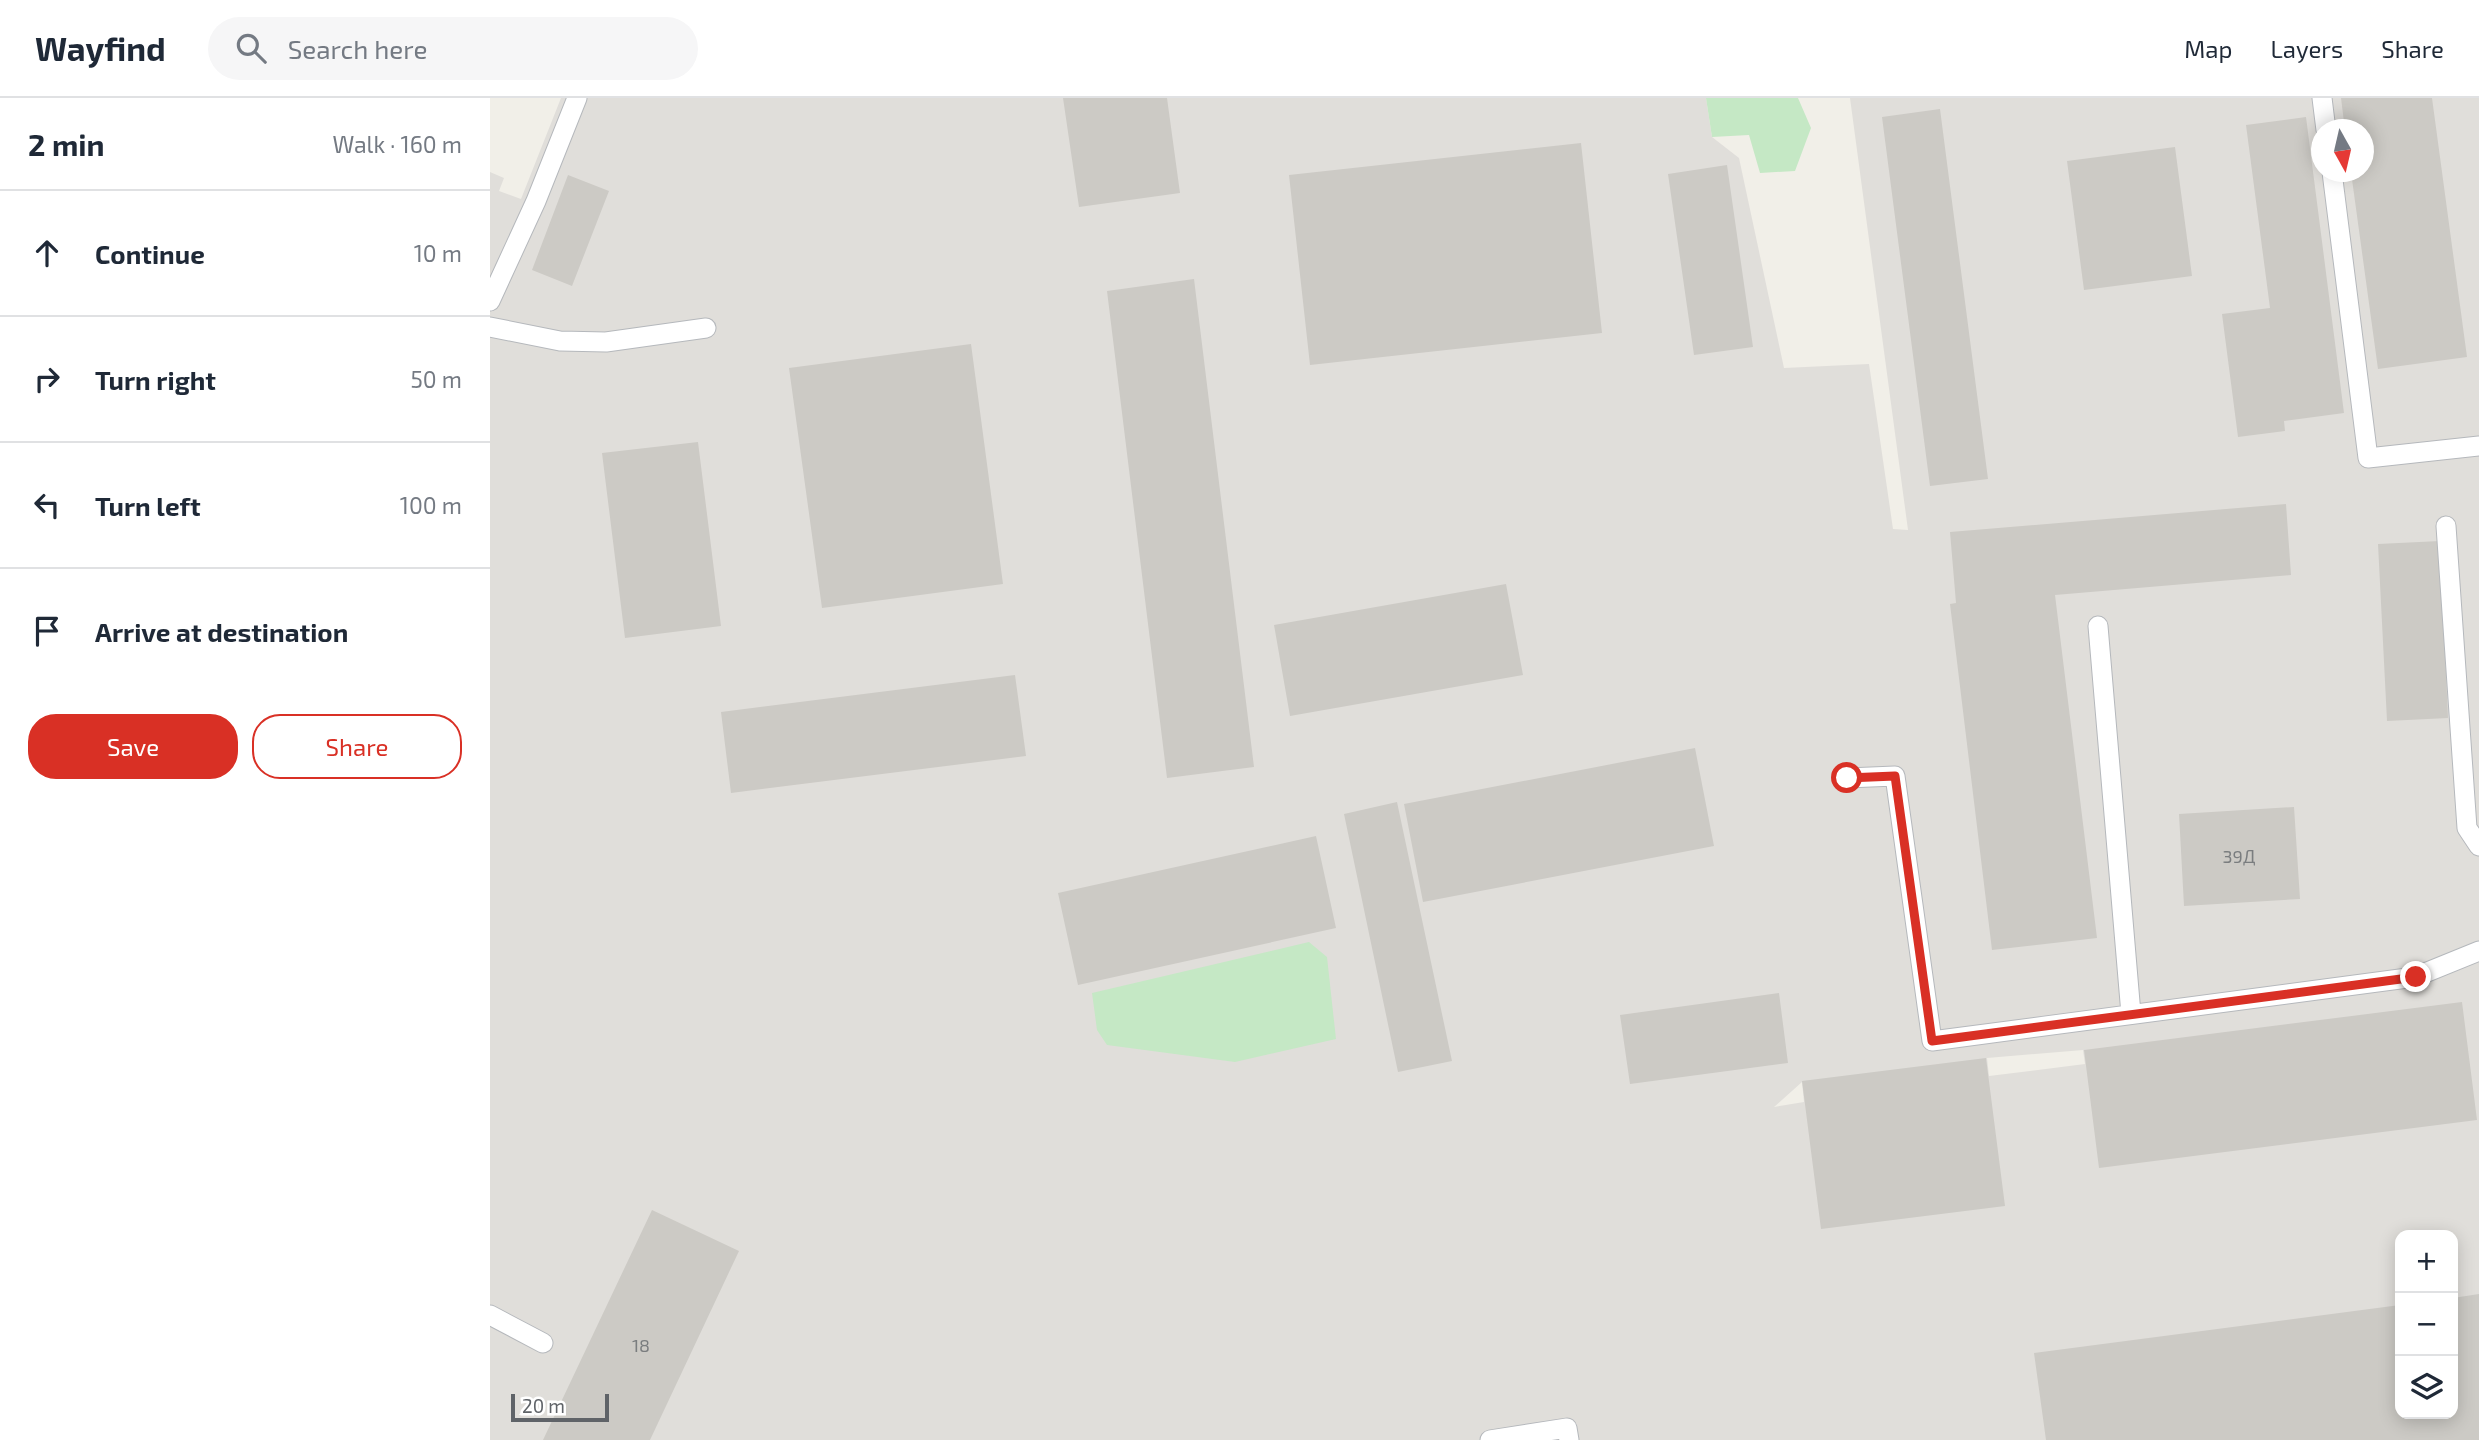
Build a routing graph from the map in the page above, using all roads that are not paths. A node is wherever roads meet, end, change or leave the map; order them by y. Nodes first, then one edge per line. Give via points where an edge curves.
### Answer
1 (577, 98) edge
2 (2322, 98) edge
3 (2325, 119) edge
4 (2333, 182) edge
5 (490, 301) edge
6 (490, 327) edge
7 (706, 328) dead end
8 (2479, 446) edge
9 (2446, 526) dead end
10 (2098, 626) dead end
11 (1847, 778) dead end
12 (2479, 846) edge
13 (2479, 951) edge
14 (2130, 1014) junction
15 (490, 1315) edge
16 (543, 1343) dead end
17 (1490, 1440) edge
18 (1569, 1440) edge

1 - 5 lane
2 - 3 lane
4 - 8 lane via 2368,458
6 - 7 lane via 560,341 606,342
9 - 12 lane via 2468,828
10 - 14 lane
11 - 14 lane via 1895,776 1932,1041
13 - 14 lane via 2416,977
15 - 16 lane
17 - 18 lane via 1567,1428

